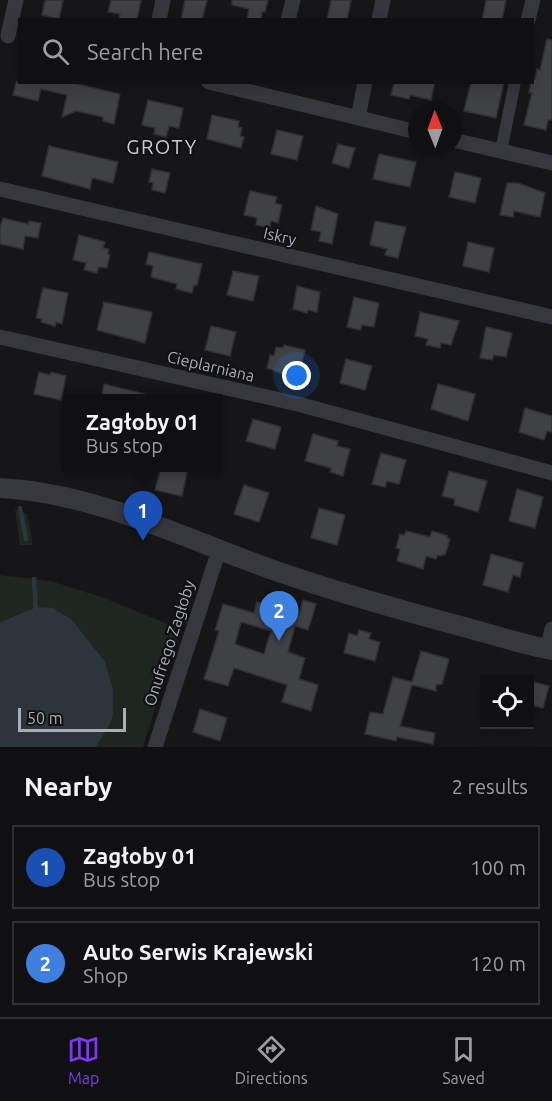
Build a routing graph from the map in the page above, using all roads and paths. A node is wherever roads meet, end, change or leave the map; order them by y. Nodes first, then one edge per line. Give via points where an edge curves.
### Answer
1 (16, 0) edge
2 (164, 0) edge
3 (293, 0) edge
4 (383, 0) edge
5 (532, 0) edge
6 (160, 18) edge
7 (288, 18) edge
8 (379, 18) edge
9 (528, 18) edge
10 (9, 37) edge
11 (225, 84) edge
12 (365, 84) edge
13 (515, 84) edge
14 (272, 90) edge
15 (358, 118) junction
16 (408, 130) edge
17 (462, 142) edge
18 (501, 151) junction
19 (552, 163) edge
20 (0, 189) edge
21 (552, 317) edge
22 (0, 337) edge
23 (552, 473) edge
24 (0, 488) edge
25 (219, 550) junction
26 (552, 629) edge
27 (549, 649) edge
28 (155, 747) edge

1 - 10 street
2 - 6 street
3 - 7 street
4 - 8 street
5 - 9 street
11 - 14 street
12 - 15 street
13 - 18 street
14 - 15 street
15 - 16 street
17 - 18 street
18 - 19 street
20 - 21 street, Iskry
22 - 23 street, Cieplarniana via 298,404
24 - 25 street via 89,502
25 - 27 street via 405,612
25 - 28 street, Onufrego Zagłoby
26 - 27 street

